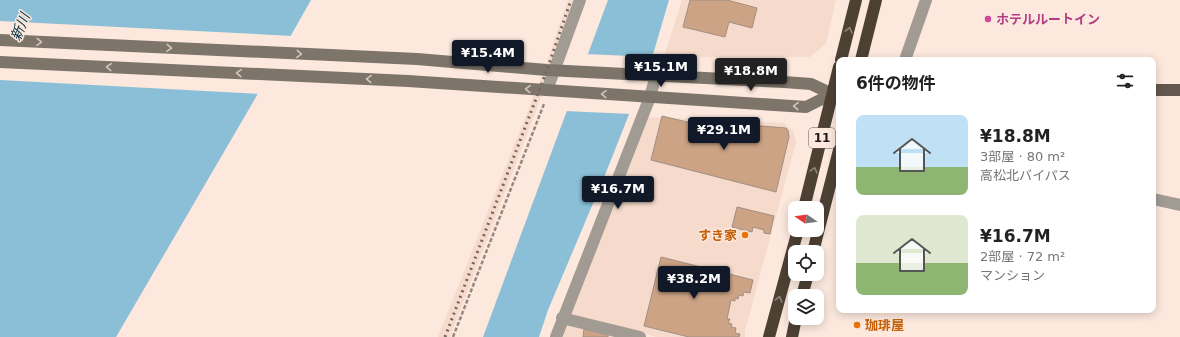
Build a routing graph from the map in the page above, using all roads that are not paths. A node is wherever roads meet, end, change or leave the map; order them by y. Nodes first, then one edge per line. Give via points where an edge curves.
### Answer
1 (580, 0) edge
2 (856, 0) edge
3 (876, 0) edge
4 (926, 0) edge
5 (0, 40) edge
6 (842, 57) edge
7 (862, 57) edge
8 (905, 57) edge
9 (0, 62) edge
10 (555, 70) junction
11 (653, 75) junction
12 (547, 90) junction
13 (1156, 90) edge
14 (1180, 90) edge
15 (836, 94) edge
16 (646, 97) junction
17 (836, 162) edge
18 (1156, 200) edge
19 (806, 201) edge
20 (1180, 205) edge
21 (796, 237) edge
22 (815, 245) edge
23 (562, 318) junction
24 (795, 325) edge
25 (556, 337) edge
26 (640, 337) edge
27 (768, 337) edge
28 (792, 337) edge

1 - 10 street
6 -> 2 highway
3 - 7 highway
4 - 8 street
5 -> 10 street via 417,60
12 -> 9 street
10 - 11 street
10 - 12 street
11 - 15 street via 811,84
11 - 16 street
16 -> 12 street
13 - 14 main road
15 -> 16 street via 806,107
19 -> 15 highway, 11
16 - 23 street
17 - 22 highway, 11
18 - 20 street
27 -> 21 highway
23 - 25 street
23 - 26 street
24 - 28 highway

